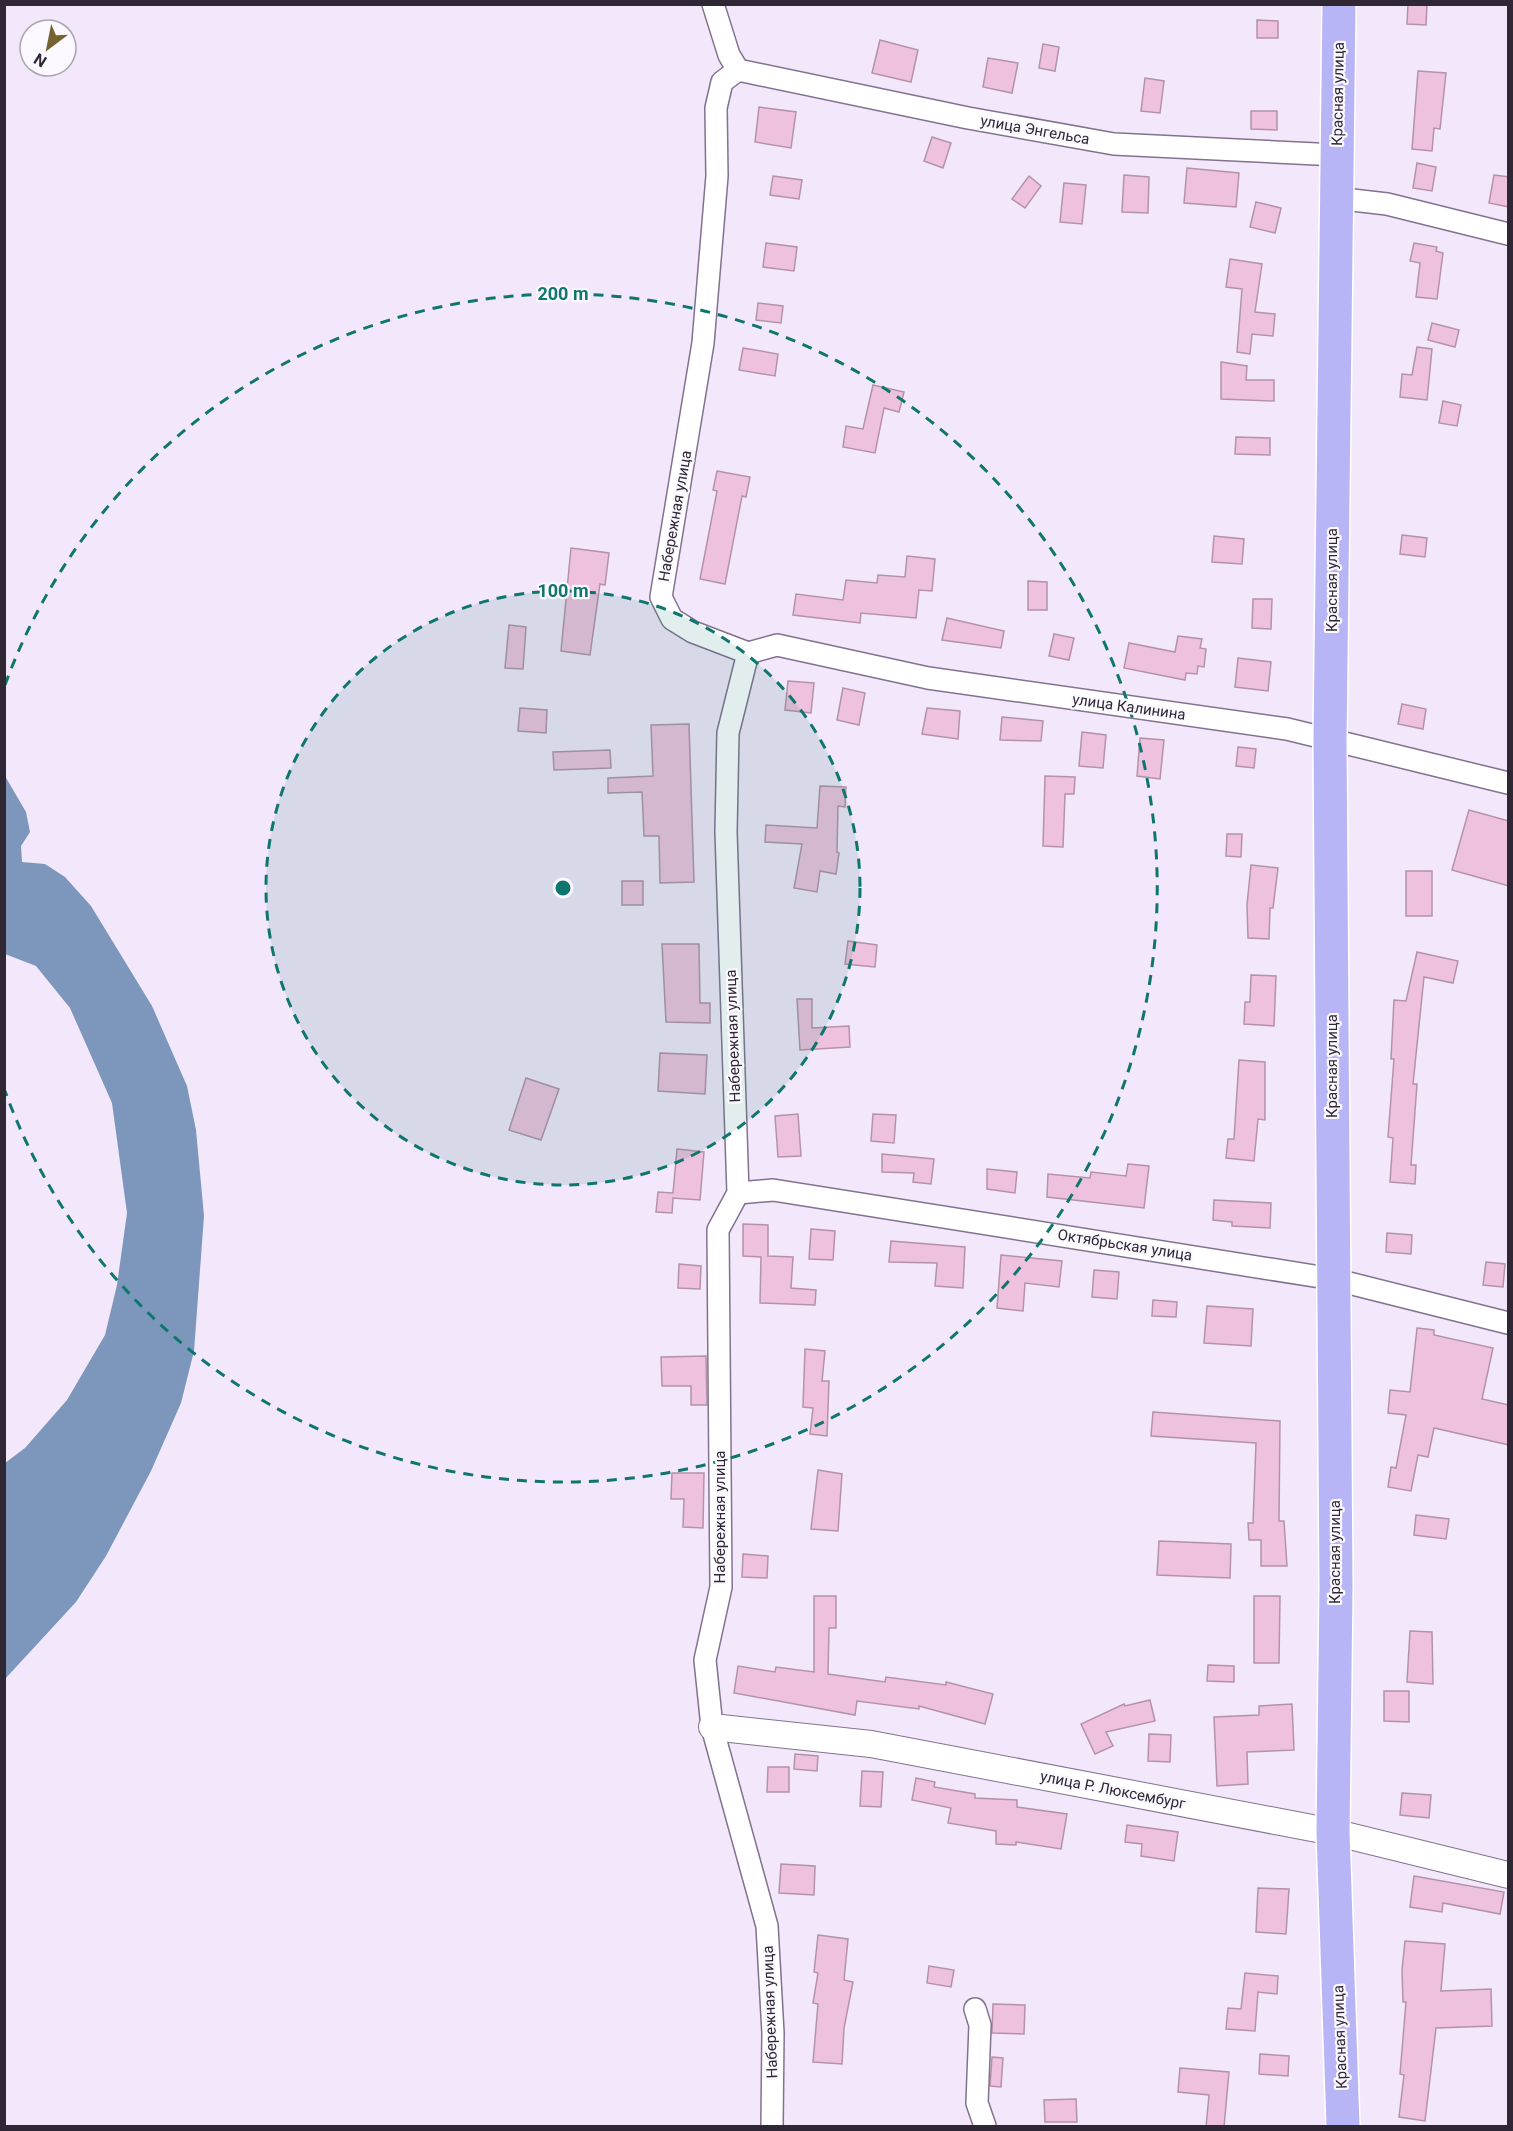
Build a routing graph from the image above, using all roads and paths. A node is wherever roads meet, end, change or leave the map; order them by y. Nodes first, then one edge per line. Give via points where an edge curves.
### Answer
1 (713, 4) edge
2 (1340, 4) edge
3 (738, 70) junction
4 (1336, 155) junction
5 (1335, 198) junction
6 (1509, 234) edge
7 (748, 653) junction
8 (1330, 740) junction
9 (1509, 783) edge
10 (738, 1193) junction
11 (1333, 1279) junction
12 (1509, 1323) edge
13 (712, 1727) junction
14 (1333, 1832) junction
15 (1509, 1875) edge
16 (975, 2009) dead end
17 (772, 2127) edge
18 (985, 2127) edge
19 (1342, 2127) edge

1 - 3 street via 729,55
2 - 4 main road, Красная улица
3 - 4 street, улица Энгельса via 1114,144
3 - 7 street, Набережная улица via 722,81 716,108 717,176 703,343 661,597 672,619 693,632
4 - 5 main road, Красная улица
5 - 6 street via 1387,204
5 - 8 main road, Красная улица
7 - 8 street, улица Калинина via 777,645 928,678 1287,729
7 - 10 street, Набережная улица via 728,733 726,832
8 - 9 street, улица Калинина
8 - 11 main road, Красная улица
10 - 11 street, Октябрьская улица via 773,1190
10 - 13 street, Набережная улица via 718,1230 721,1587 705,1659
11 - 12 street, Октябрьская улица
11 - 14 main road, Красная улица
13 - 14 street, улица Р. Люксембург via 871,1744
13 - 17 street, Набережная улица via 767,1926
14 - 15 street, улица Р. Люксембург
14 - 19 main road, Красная улица
16 - 18 street via 980,2025 977,2103

